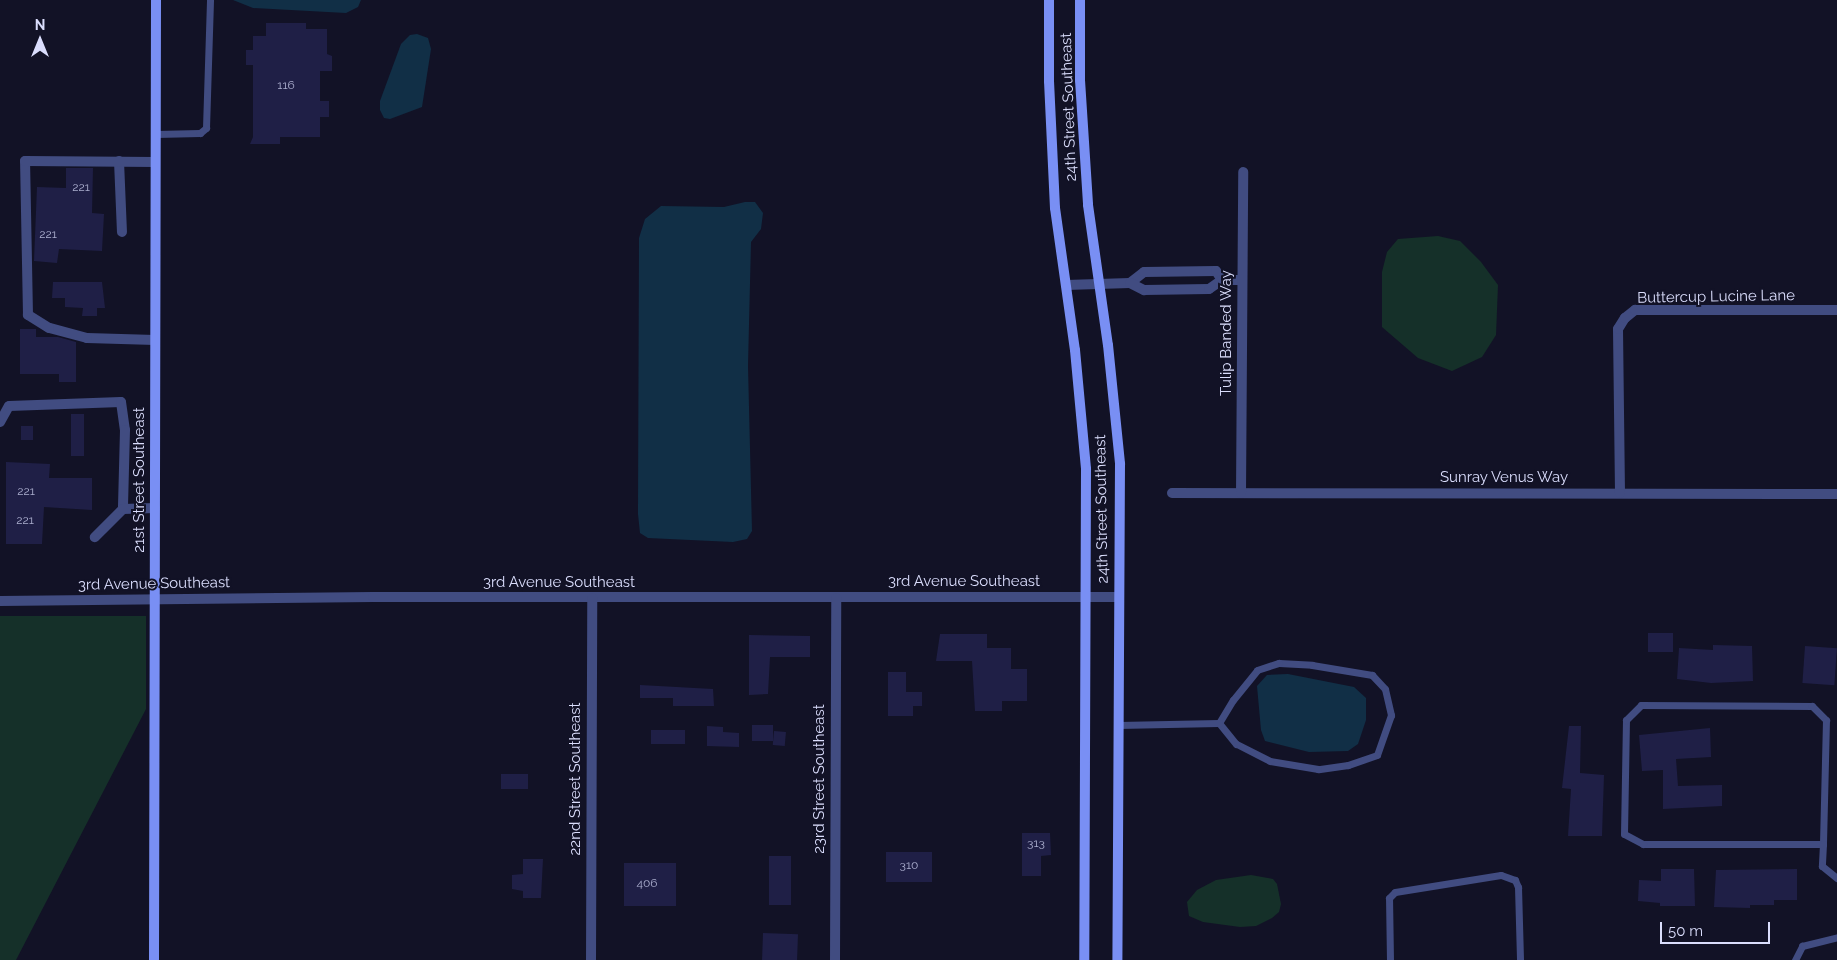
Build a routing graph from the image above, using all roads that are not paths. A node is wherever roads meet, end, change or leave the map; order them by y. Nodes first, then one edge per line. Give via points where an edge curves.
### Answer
1 (156, 0) edge
2 (210, 0) edge
3 (1049, 0) edge
4 (1080, 0) edge
5 (156, 134) junction
6 (120, 161) junction
7 (155, 162) junction
8 (1243, 172) dead end
9 (122, 232) dead end
10 (1222, 280) junction
11 (1242, 280) junction
12 (1130, 283) junction
13 (1066, 285) junction
14 (1099, 285) junction
15 (1837, 310) edge
16 (155, 340) junction
17 (0, 422) edge
18 (1172, 493) dead end
19 (1241, 493) junction
20 (1620, 493) junction
21 (1837, 494) edge
22 (155, 508) junction
23 (122, 509) junction
24 (95, 537) dead end
25 (1084, 597) junction
26 (1118, 597) junction
27 (592, 598) junction
28 (836, 598) junction
29 (154, 599) junction
30 (0, 601) edge
31 (1219, 723) junction
32 (1118, 725) junction
33 (1823, 844) junction
34 (1837, 878) edge
35 (1837, 937) edge
36 (154, 960) edge
37 (591, 960) edge
38 (835, 960) edge
39 (1084, 960) edge
40 (1117, 960) edge
41 (1390, 960) edge
42 (1520, 960) edge
43 (1795, 960) edge

1 - 5 street, 21st Street Southeast
2 - 5 lane via 206,128 200,133
3 - 13 street, 24th Street Southeast via 1055,208
4 - 14 street, 24th Street Southeast via 1080,80 1088,205
5 - 7 street, 21st Street Southeast
6 - 7 street
6 - 9 street
6 - 16 street via 25,161 28,315 49,328 87,338
7 - 16 street, 21st Street Southeast
8 - 11 street, Tulip Banded Way
10 - 11 street
10 - 12 street via 1209,289 1144,290
10 - 12 street via 1216,271 1144,272
11 - 19 street, Tulip Banded Way
12 - 14 street
13 - 14 street
13 - 25 street, 24th Street Southeast via 1086,469
14 - 26 street, 24th Street Southeast via 1120,464
15 - 20 street, Buttercup Lucine Lane via 1635,310 1625,318 1618,329
16 - 22 street, 21st Street Southeast
17 - 23 street via 9,406 121,402 125,430
18 - 19 street, Sunray Venus Way
19 - 20 street, Sunray Venus Way
20 - 21 street, Sunray Venus Way
22 - 23 street
22 - 29 street, 21st Street Southeast
23 - 24 street
25 - 26 street, 3rd Avenue Southeast
25 - 28 street, 3rd Avenue Southeast
25 - 39 street, 24th Street Southeast
26 - 32 street, 24th Street Southeast
27 - 28 street, 3rd Avenue Southeast
27 - 29 street, 3rd Avenue Southeast
27 - 37 street, 22nd Street Southeast
28 - 38 street, 23rd Street Southeast
29 - 30 street, 3rd Avenue Southeast
29 - 36 street, 21st Street Southeast
31 - 31 lane via 1236,744 1270,761 1318,768 1348,765 1377,755 1391,715 1385,690 1372,675 1312,665 1278,664 1257,670
31 - 32 lane
32 - 40 street, 24th Street Southeast
33 - 33 lane via 1826,720 1812,706 1640,704 1626,720 1624,834 1643,844
33 - 34 lane via 1822,866
35 - 43 lane via 1802,946
41 - 42 lane via 1388,898 1395,892 1501,875 1515,880 1518,886

